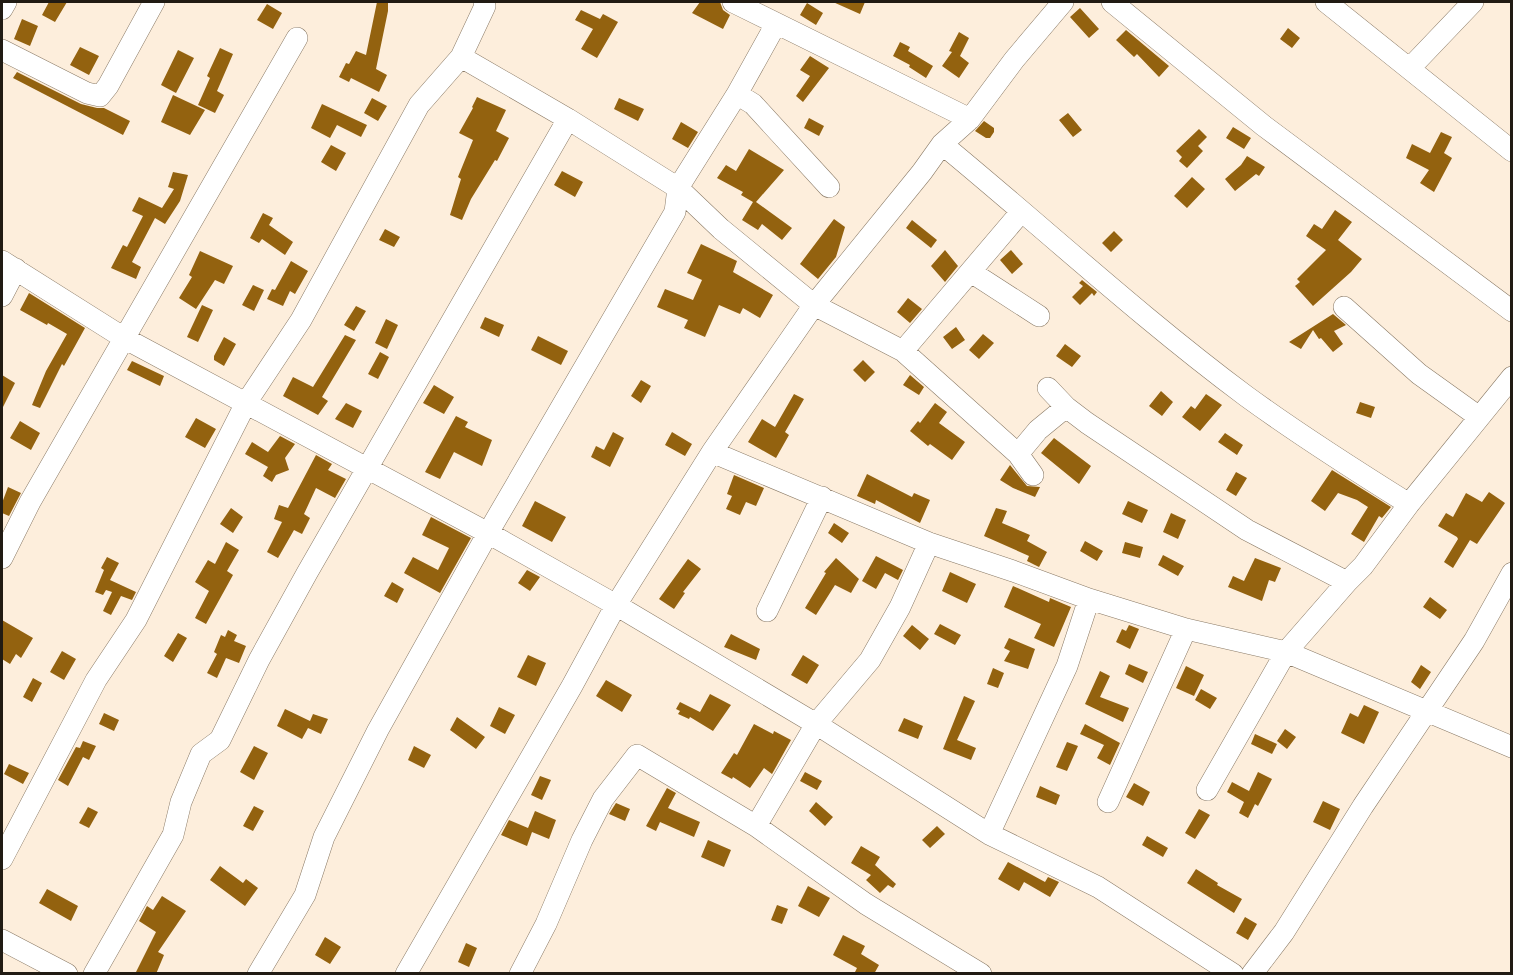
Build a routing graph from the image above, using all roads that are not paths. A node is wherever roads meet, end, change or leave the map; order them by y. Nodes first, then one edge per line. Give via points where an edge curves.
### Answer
1 (6, 2) edge
2 (154, 2) edge
3 (484, 2) edge
4 (733, 2) edge
5 (1063, 2) edge
6 (1112, 2) edge
7 (1473, 2) edge
8 (1339, 5) edge
9 (2, 9) edge
10 (767, 13) edge
11 (297, 38) dead end
12 (2, 50) edge
13 (461, 57) junction
14 (1410, 68) junction
15 (736, 94) junction
16 (568, 119) junction
17 (970, 119) junction
18 (942, 144) junction
19 (1512, 151) edge
20 (678, 188) junction
21 (829, 188) dead end
22 (1021, 212) junction
23 (9, 265) edge
24 (971, 272) junction
25 (2, 296) edge
26 (814, 305) junction
27 (1344, 307) dead end
28 (1512, 311) edge
29 (1040, 316) dead end
30 (124, 338) junction
31 (903, 351) junction
32 (1512, 377) edge
33 (1048, 388) dead end
34 (246, 403) junction
35 (1066, 407) junction
36 (1479, 417) junction
37 (712, 452) junction
38 (1018, 454) junction
39 (366, 467) junction
40 (1032, 475) dead end
41 (822, 497) junction
42 (1408, 504) junction
43 (488, 533) junction
44 (929, 543) junction
45 (2, 558) edge
46 (1512, 573) edge
47 (1347, 582) junction
48 (1089, 599) junction
49 (616, 605) junction
50 (766, 611) dead end
51 (1186, 629) junction
52 (1286, 652) junction
53 (1427, 712) junction
54 (816, 724) junction
55 (1512, 747) edge
56 (1207, 790) dead end
57 (1108, 802) dead end
58 (756, 826) junction
59 (989, 834) junction
60 (2, 860) edge
61 (2, 940) edge
62 (68, 974) edge
63 (93, 974) edge
64 (258, 974) edge
65 (406, 974) edge
66 (520, 974) edge
67 (981, 974) edge
68 (1233, 974) edge
69 (1252, 974) edge

1 - 9 street
2 - 12 street via 100,96
3 - 13 street
4 - 10 street
5 - 17 street
6 - 28 street via 1264,126
7 - 14 street
8 - 14 street
10 - 15 street
10 - 17 street
11 - 30 street
13 - 16 street
13 - 34 street via 419,105 301,320
14 - 19 street
15 - 20 street
15 - 21 street via 753,104
16 - 20 street
16 - 39 street
17 - 18 street
18 - 22 street
18 - 26 street
20 - 26 street
20 - 43 street via 675,212
22 - 24 street
22 - 42 street via 1246,396
23 - 25 street
23 - 30 street
24 - 29 street
24 - 31 street
26 - 31 street
26 - 37 street
27 - 36 street via 1419,374
30 - 34 street
30 - 45 street
31 - 38 street
32 - 36 street
33 - 35 street
34 - 39 street
34 - 60 street via 136,620 96,680
35 - 38 street via 1038,430
35 - 47 street via 1247,530
36 - 42 street
37 - 41 street
37 - 49 street
38 - 40 street
39 - 43 street
39 - 63 street via 259,660 220,740 201,754 193,767 173,835
41 - 44 street
41 - 50 street
42 - 47 street
43 - 49 street
43 - 64 street via 378,730 324,837 305,895
44 - 48 street
44 - 54 street via 870,660
46 - 53 street via 1474,641
47 - 52 street
48 - 51 street
48 - 59 street via 1067,666
49 - 54 street
49 - 65 street
51 - 52 street
51 - 57 street
52 - 53 street
52 - 56 street
53 - 55 street
53 - 69 street via 1284,932
54 - 58 street
54 - 59 street
58 - 66 street via 637,755 603,799
58 - 67 street via 866,904
59 - 68 street via 1098,887
61 - 62 street

